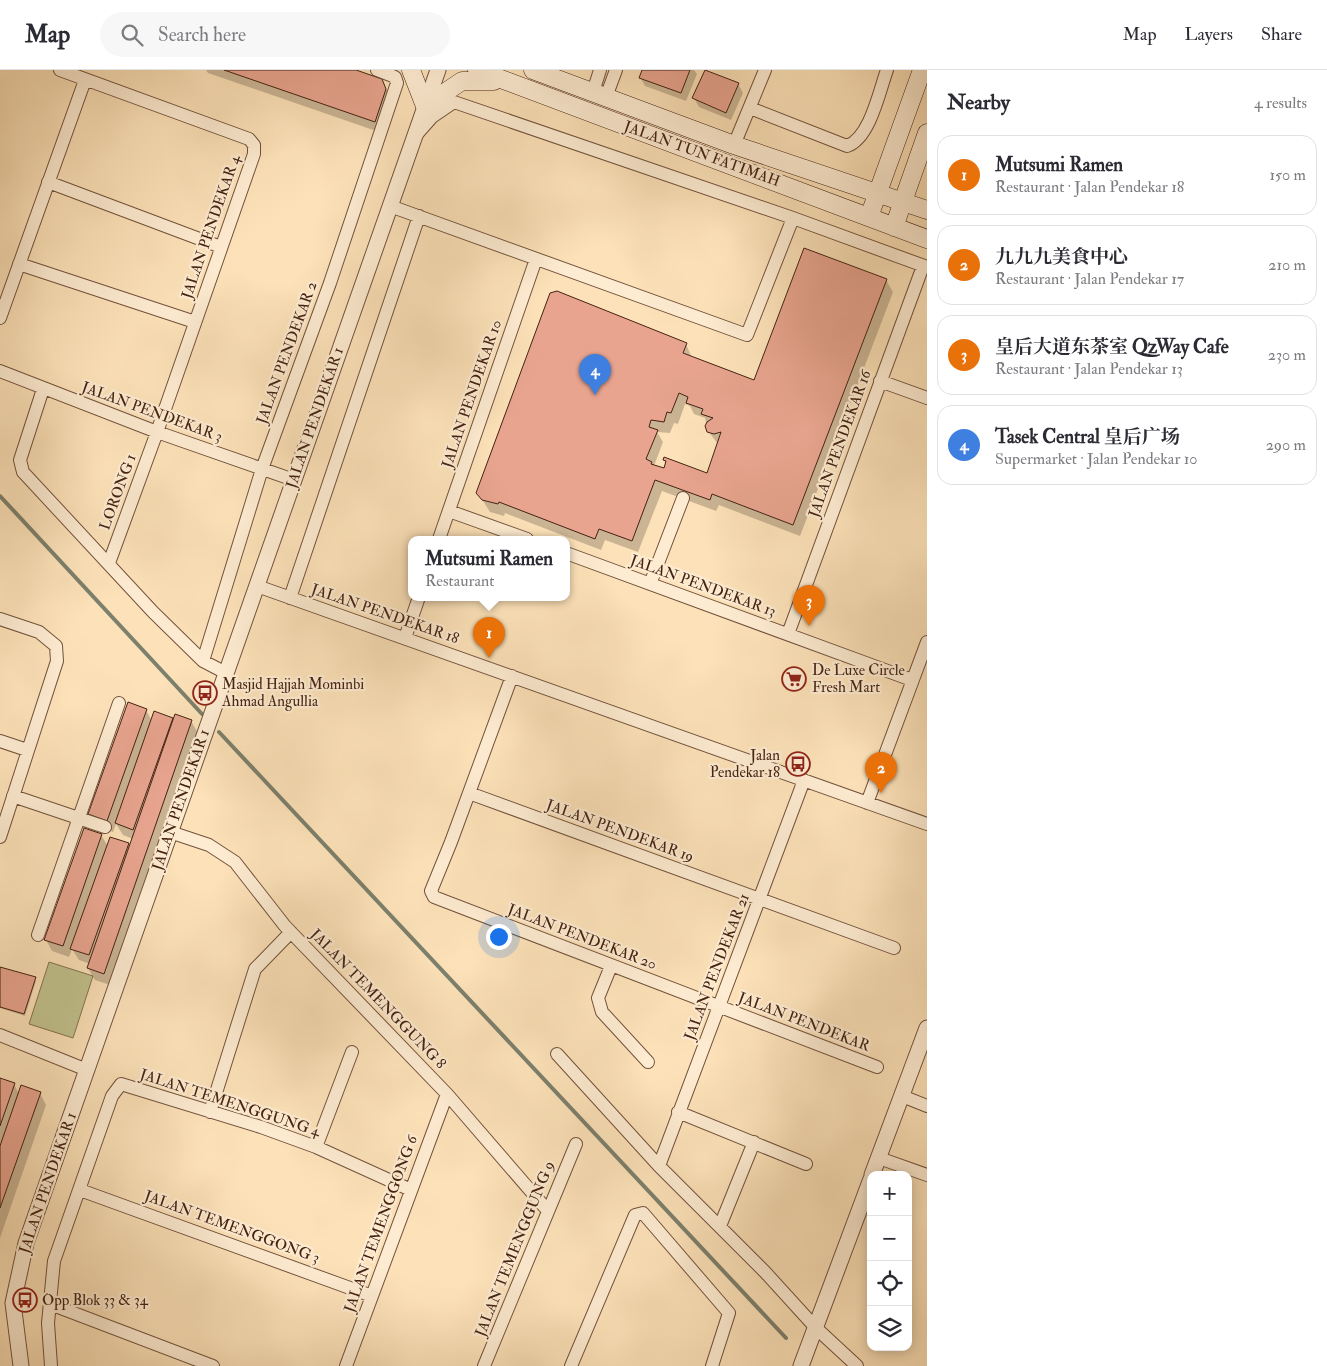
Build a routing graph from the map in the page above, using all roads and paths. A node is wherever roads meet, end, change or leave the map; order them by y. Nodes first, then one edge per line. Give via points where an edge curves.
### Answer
1 (60, 70) edge
2 (377, 70) edge
3 (411, 70) edge
4 (438, 70) edge
5 (477, 70) edge
6 (533, 70) edge
7 (600, 70) edge
8 (616, 70) edge
9 (765, 70) edge
10 (887, 70) edge
11 (922, 70) edge
12 (85, 80) junction
13 (508, 82) junction
14 (600, 94) junction
15 (425, 106) junction
16 (750, 108) junction
17 (927, 133) edge
18 (648, 134) junction
19 (414, 138) junction
20 (734, 144) junction
21 (48, 182) junction
22 (878, 191) junction
23 (903, 201) junction
24 (390, 206) junction
25 (927, 210) edge
26 (419, 216) junction
27 (869, 217) junction
28 (793, 218) junction
29 (894, 227) junction
30 (927, 238) edge
31 (221, 247) junction
32 (536, 259) junction
33 (19, 264) junction
34 (925, 267) edge
35 (0, 318) edge
36 (195, 322) junction
37 (0, 371) edge
38 (880, 381) junction
39 (43, 389) junction
40 (927, 398) edge
41 (158, 432) junction
42 (262, 469) junction
43 (294, 480) junction
44 (683, 498) dead end
45 (449, 511) junction
46 (440, 536) edge
47 (520, 536) edge
48 (570, 554) edge
49 (109, 563) junction
50 (650, 584) junction
51 (257, 586) junction
52 (290, 598) junction
53 (418, 601) edge
54 (0, 619) edge
55 (788, 634) junction
56 (405, 638) junction
57 (927, 642) edge
58 (203, 661) junction
59 (226, 673) junction
60 (512, 676) junction
61 (912, 680) junction
62 (119, 703) dead end
63 (0, 740) edge
64 (27, 750) junction
65 (804, 780) junction
66 (469, 794) junction
67 (13, 796) junction
68 (867, 803) junction
69 (78, 819) junction
70 (927, 824) edge
71 (105, 827) dead end
72 (170, 832) junction
73 (0, 837) edge
74 (760, 899) junction
75 (291, 932) junction
76 (38, 934) dead end
77 (894, 948) dead end
78 (611, 966) junction
79 (720, 1007) junction
80 (927, 1028) edge
81 (0, 1035) edge
82 (352, 1052) dead end
83 (557, 1054) dead end
84 (648, 1062) dead end
85 (877, 1067) dead end
86 (87, 1070) junction
87 (447, 1094) junction
88 (902, 1096) junction
89 (927, 1106) edge
90 (210, 1112) junction
91 (678, 1112) junction
92 (754, 1142) junction
93 (576, 1144) dead end
94 (316, 1147) junction
95 (879, 1158) junction
96 (806, 1164) dead end
97 (659, 1166) junction
98 (874, 1171) edge
99 (927, 1175) edge
100 (80, 1190) junction
101 (411, 1190) junction
102 (867, 1190) edge
103 (548, 1211) junction
104 (720, 1226) junction
105 (372, 1296) junction
106 (50, 1304) junction
107 (816, 1328) junction
108 (21, 1366) edge
109 (51, 1366) edge
110 (213, 1366) edge
111 (346, 1366) edge
112 (484, 1366) edge
113 (571, 1366) edge
114 (712, 1366) edge
115 (801, 1366) edge
116 (857, 1366) edge

1 - 12 street, JALAN PENDEKAR 4
2 - 42 street, JALAN PENDEKAR 2 via 395,77 397,84 330,283
3 - 15 main road
4 - 15 street, JALAN PENDEKAR 1
5 - 13 main road, JALAN TUN FATIMAH
6 - 14 main road, JALAN TUN FATIMAH
7 - 14 street
8 - 14 street
9 - 16 street
10 - 16 street via 865,131 856,142 847,146
11 - 22 main road
12 - 21 street
12 - 31 street, JALAN PENDEKAR 4 via 249,139 254,145 254,154
13 - 15 main road via 462,81
13 - 18 main road, JALAN TUN FATIMAH
14 - 18 main road via 592,99 597,108 643,124
14 - 20 main road, JALAN TUN FATIMAH
15 - 19 street, JALAN PENDEKAR 1
16 - 20 street
17 - 23 main road
18 - 27 main road, JALAN TUN FATIMAH
19 - 24 street, JALAN PENDEKAR 1
19 - 28 street via 432,117 454,102
20 - 22 main road, JALAN TUN FATIMAH
21 - 31 street
21 - 33 street
22 - 23 main road, JALAN TUN FATIMAH
22 - 27 main road
23 - 25 main road, JALAN TUN FATIMAH
23 - 29 main road
24 - 26 street
24 - 43 street, JALAN PENDEKAR 1
26 - 32 street
26 - 52 street
27 - 29 main road, JALAN TUN FATIMAH
28 - 32 street via 748,335
28 - 34 street
29 - 30 main road, JALAN TUN FATIMAH
31 - 36 street, JALAN PENDEKAR 4
32 - 45 street, JALAN PENDEKAR 10
33 - 35 street
33 - 36 street
34 - 38 street, JALAN PENDEKAR 16
36 - 41 street, JALAN PENDEKAR 4
37 - 39 street, JALAN PENDEKAR 3
38 - 40 street
38 - 55 street, JALAN PENDEKAR 16
39 - 41 street, JALAN PENDEKAR 3
39 - 49 street via 20,465 22,472
41 - 42 street, JALAN PENDEKAR 3
41 - 49 street, LORONG 1
42 - 43 street, JALAN PENDEKAR 3
42 - 58 street, JALAN PENDEKAR 2
43 - 51 street, JALAN PENDEKAR 1
44 - 50 street
45 - 46 street, JALAN PENDEKAR 10
45 - 47 street
48 - 50 street, JALAN PENDEKAR 13
49 - 58 street
50 - 55 street, JALAN PENDEKAR 13
51 - 52 street, JALAN PENDEKAR 18
51 - 59 street, JALAN PENDEKAR 1
52 - 56 street, JALAN PENDEKAR 18
53 - 56 street
54 - 64 street via 38,632 56,646 57,661
55 - 61 street, JALAN PENDEKAR 13
56 - 60 street, JALAN PENDEKAR 18
57 - 61 street
58 - 59 street
59 - 72 street, JALAN PENDEKAR 1
60 - 65 street, JALAN PENDEKAR 18
60 - 66 street
61 - 68 street
62 - 69 street
63 - 64 street
64 - 67 street
65 - 68 street, JALAN PENDEKAR 18
65 - 74 street, JALAN PENDEKAR 21
66 - 74 street, JALAN PENDEKAR 19
66 - 78 street, JALAN PENDEKAR 20 via 431,891 434,897
67 - 69 street
67 - 73 street
68 - 70 street, JALAN PENDEKAR 18
69 - 71 street
69 - 76 street
72 - 75 street, JALAN TEMENGGUNG 8 via 209,846 234,862
72 - 86 street, JALAN PENDEKAR 1
74 - 77 street, JALAN PENDEKAR 19
74 - 79 street, JALAN PENDEKAR 21
75 - 87 street, JALAN TEMENGGUNG 8
75 - 90 street via 255,969
78 - 79 street, JALAN PENDEKAR 20
78 - 84 street via 598,998 602,1012
79 - 85 street, JALAN PENDEKAR
79 - 91 street, JALAN PENDEKAR 21
80 - 88 street
81 - 86 street
82 - 94 street
83 - 97 street
86 - 108 street, JALAN PENDEKAR 1 via 26,1243 13,1303
87 - 101 street, JALAN TEMENGGONG 6
87 - 103 street, JALAN TEMENGGUNG 8
88 - 89 street
88 - 95 street
90 - 94 street, JALAN TEMENGGUNG 4
90 - 100 street, JALAN TEMENGGUNG 4 via 121,1084 112,1096
91 - 92 street
91 - 97 street, JALAN PENDEKAR 21
92 - 96 street
92 - 104 street
93 - 103 street, JALAN TEMENGGUNG 9
94 - 101 street, JALAN TEMENGGUNG 4
95 - 98 street
95 - 99 street
97 - 104 street
100 - 105 street, JALAN TEMENGGONG 3
100 - 106 street via 54,1261
101 - 105 street, JALAN TEMENGGONG 6
102 - 107 street
103 - 112 street, JALAN TEMENGGUNG 9
104 - 107 street
105 - 111 street, JALAN TEMENGGONG 6
106 - 109 street
106 - 110 street
107 - 115 street
107 - 116 street
113 - 114 street via 635,1215 643,1213 729,1313

